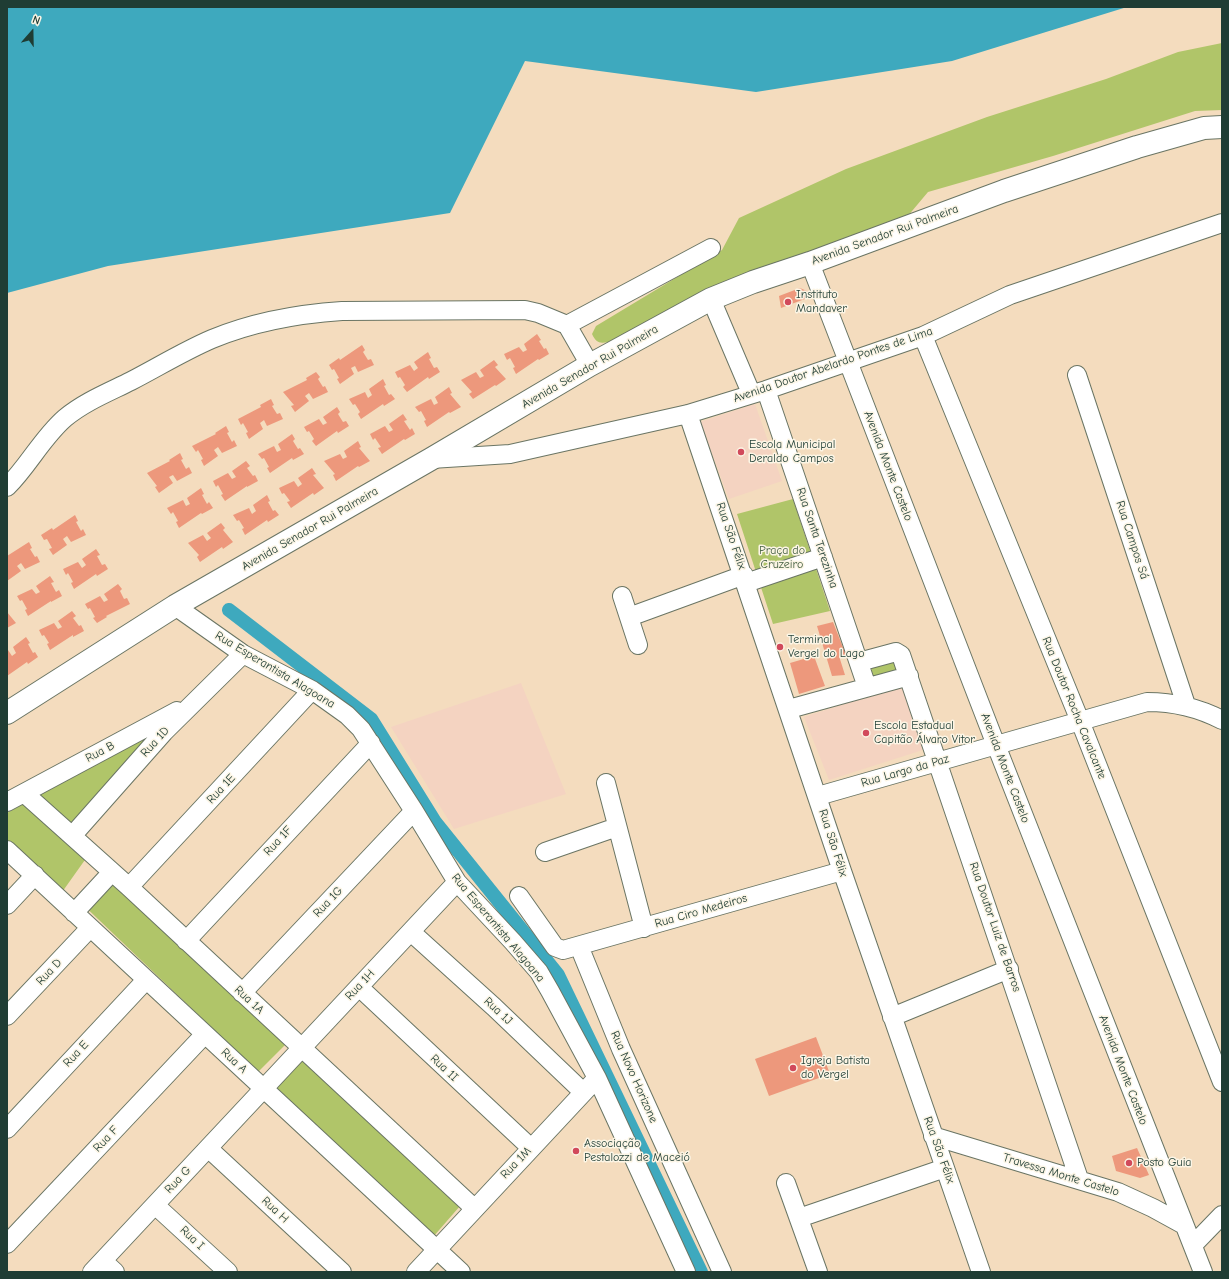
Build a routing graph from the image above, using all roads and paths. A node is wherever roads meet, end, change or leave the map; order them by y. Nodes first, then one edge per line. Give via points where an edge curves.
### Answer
1 (1222, 127) edge
2 (1222, 223) edge
3 (711, 248) dead end
4 (810, 263) junction
5 (711, 299) junction
6 (567, 324) junction
7 (923, 336) junction
8 (847, 362) junction
9 (590, 364) junction
10 (1077, 374) dead end
11 (758, 392) junction
12 (688, 414) junction
13 (431, 459) junction
14 (7, 487) edge
15 (824, 557) junction
16 (745, 579) junction
17 (622, 596) dead end
18 (175, 606) junction
19 (629, 617) junction
20 (638, 645) dead end
21 (243, 654) junction
22 (859, 662) junction
23 (909, 676) junction
24 (867, 687) junction
25 (312, 690) junction
26 (192, 702) junction
27 (1186, 705) junction
28 (789, 709) junction
29 (7, 713) edge
30 (1222, 720) edge
31 (1080, 721) junction
32 (371, 742) junction
33 (996, 746) junction
34 (938, 761) junction
35 (606, 783) dead end
36 (24, 793) junction
37 (818, 796) junction
38 (7, 802) edge
39 (414, 811) junction
40 (617, 828) junction
41 (72, 836) junction
42 (7, 850) edge
43 (545, 852) dead end
44 (842, 871) junction
45 (112, 872) junction
46 (34, 875) junction
47 (457, 882) junction
48 (129, 887) junction
49 (519, 896) dead end
50 (7, 905) edge
51 (74, 913) junction
52 (90, 928) junction
53 (644, 928) junction
54 (411, 932) junction
55 (186, 941) junction
56 (579, 946) junction
57 (547, 954) junction
58 (1009, 969) junction
59 (146, 980) junction
60 (358, 987) junction
61 (242, 993) junction
62 (7, 1016) edge
63 (892, 1016) junction
64 (205, 1034) junction
65 (301, 1048) junction
66 (596, 1078) junction
67 (1222, 1082) edge
68 (263, 1088) junction
69 (583, 1092) junction
70 (7, 1129) edge
71 (934, 1136) junction
72 (208, 1148) junction
73 (531, 1148) junction
74 (945, 1168) junction
75 (1079, 1179) junction
76 (786, 1183) dead end
77 (155, 1205) junction
78 (474, 1208) junction
79 (1222, 1215) edge
80 (799, 1218) junction
81 (1184, 1225) junction
82 (7, 1244) edge
83 (1193, 1245) junction
84 (437, 1249) junction
85 (103, 1268) edge
86 (228, 1272) edge
87 (342, 1272) edge
88 (416, 1272) edge
89 (461, 1272) edge
90 (686, 1272) edge
91 (722, 1272) edge
92 (818, 1272) edge
93 (981, 1272) edge
94 (1203, 1272) edge

1 - 4 main road, Avenida Senador Rui Palmeira via 1204,128 1123,151 1004,191
2 - 7 street, Avenida Doutor Abelardo Pontes de Lima via 1010,295
3 - 6 street
4 - 5 main road, Avenida Senador Rui Palmeira
4 - 8 street, Avenida Monte Castelo
5 - 9 main road, Avenida Senador Rui Palmeira
5 - 11 street, Rua Santa Terezinha
6 - 9 street
6 - 14 street via 525,310 320,312 254,324 211,339 79,408 56,426 25,468
7 - 8 street, Avenida Doutor Abelardo Pontes de Lima
7 - 31 street, Rua Doutor Rocha Cavalcante
8 - 11 street, Avenida Doutor Abelardo Pontes de Lima
8 - 33 street, Avenida Monte Castelo
9 - 13 main road, Avenida Senador Rui Palmeira
10 - 27 street, Rua Campos Sá
11 - 12 street, Avenida Doutor Abelardo Pontes de Lima
11 - 15 street, Rua Santa Terezinha
12 - 13 street, Avenida Doutor Abelardo Pontes de Lima via 510,454
12 - 16 street, Rua São Félix
13 - 18 main road, Avenida Senador Rui Palmeira
15 - 16 street
15 - 22 street, Rua Santa Terezinha
16 - 19 street
16 - 28 street, Rua São Félix
17 - 19 street
18 - 21 street, Rua Esperantista Alagoana
18 - 29 main road, Avenida Senador Rui Palmeira
19 - 20 street
21 - 25 street, Rua Esperantista Alagoana
21 - 26 street, Rua 1D
22 - 23 street, Rua Doutor Luiz de Barros via 899,652
22 - 24 street, Rua Santa Terezinha
23 - 24 street
23 - 34 street, Rua Doutor Luiz de Barros
24 - 28 street
25 - 32 street, Rua Esperantista Alagoana via 347,714
25 - 48 street, Rua 1E
26 - 36 street, Rua B
26 - 41 street, Rua 1D
27 - 30 street, Rua Largo da Paz
27 - 31 street, Rua Largo da Paz via 1147,702
28 - 37 street, Rua São Félix
31 - 33 street, Rua Largo da Paz
31 - 67 street, Rua Doutor Rocha Cavalcante
32 - 39 street, Rua Esperantista Alagoana
32 - 55 street, Rua 1F
33 - 34 street, Rua Largo da Paz
33 - 81 street, Avenida Monte Castelo
34 - 37 street, Rua Largo da Paz
34 - 58 street, Rua Doutor Luiz de Barros
35 - 40 street
36 - 38 street, Rua B
36 - 41 street, Rua 1A
37 - 44 street, Rua São Félix
39 - 47 street, Rua Esperantista Alagoana
39 - 61 street, Rua 1G
40 - 43 street
40 - 53 street
41 - 45 street, Rua 1A
42 - 46 street, Rua A
44 - 53 street, Rua Ciro Medeiros
44 - 63 street, Rua São Félix
45 - 48 street, Rua 1A
45 - 51 street
46 - 50 street
46 - 51 street, Rua A
47 - 54 street, Rua 1H
47 - 57 street, Rua Esperantista Alagoana
48 - 55 street, Rua 1A
49 - 57 street
51 - 52 street, Rua A
52 - 59 street, Rua A
52 - 62 street, Rua D
53 - 56 street, Rua Ciro Medeiros
54 - 60 street, Rua 1H
54 - 69 street, Rua 1J
55 - 61 street, Rua 1A
56 - 57 street, Rua Ciro Medeiros
56 - 91 street, Rua Novo Horizone via 621,1049
57 - 66 street, Rua Esperantista Alagoana via 550,991
58 - 63 street
58 - 75 street, Rua Doutor Luiz de Barros
59 - 64 street, Rua A
59 - 70 street, Rua E
60 - 65 street, Rua 1H
60 - 73 street, Rua 1I
61 - 65 street, Rua 1A
63 - 71 street, Rua São Félix
64 - 68 street, Rua A
64 - 82 street, Rua F
65 - 68 street, Rua 1H
65 - 78 street, Rua 1A
66 - 69 street, Rua 1M
66 - 90 street, Rua Esperantista Alagoana
68 - 72 street, Rua G
68 - 84 street, Rua A
69 - 73 street, Rua 1M
71 - 74 street, Rua São Félix
71 - 75 street, Travessa Monte Castelo
72 - 77 street, Rua G
72 - 87 street, Rua H
73 - 78 street, Rua 1M
74 - 80 street
74 - 93 street, Rua São Félix
75 - 81 street, Travessa Monte Castelo via 1118,1192
76 - 80 street
77 - 85 street, Rua G
77 - 86 street, Rua I
78 - 84 street, Rua 1M
79 - 83 street
80 - 92 street
81 - 83 street, Avenida Monte Castelo
83 - 94 street, Avenida Monte Castelo
84 - 88 street, Rua 1M
84 - 89 street, Rua A

